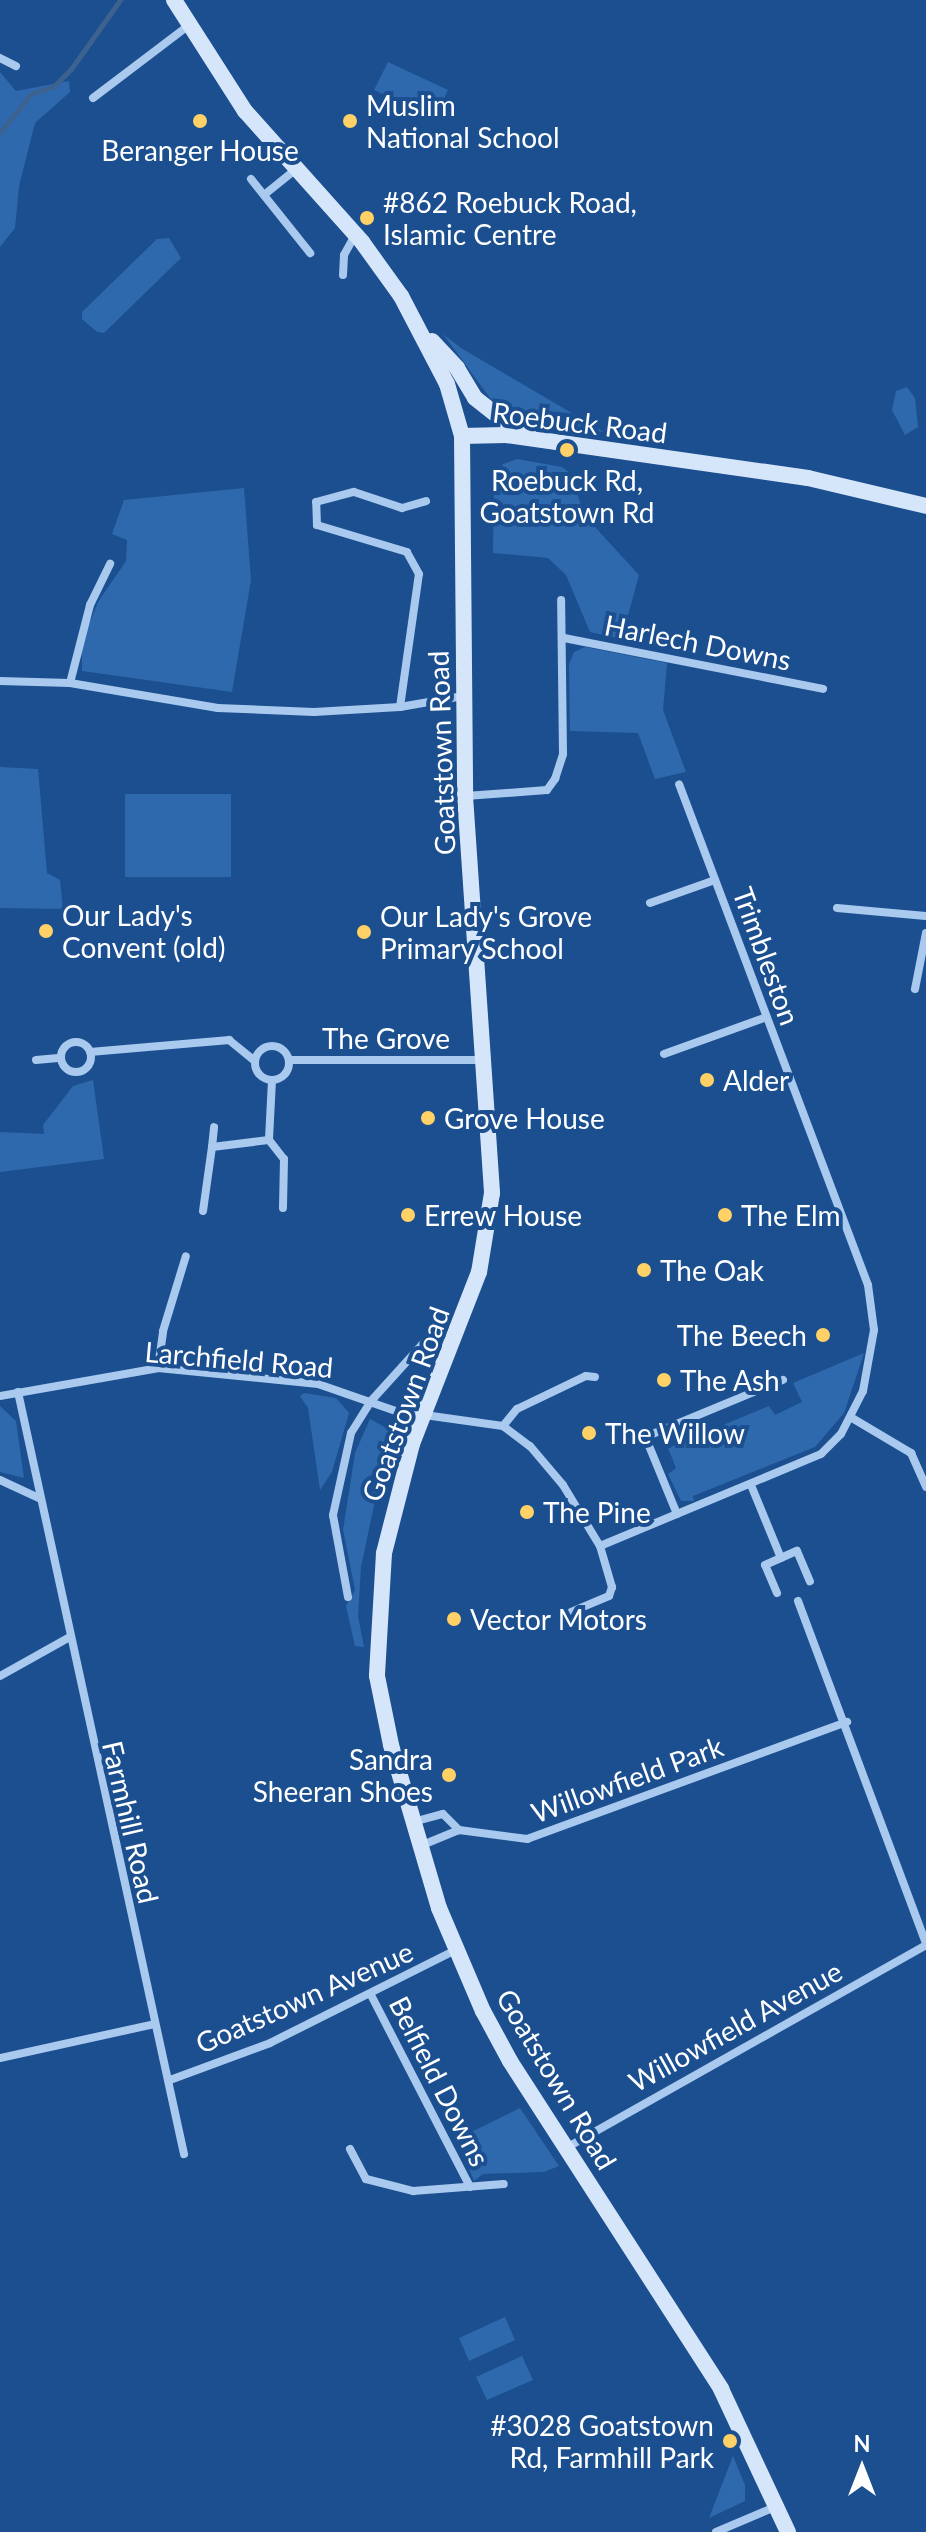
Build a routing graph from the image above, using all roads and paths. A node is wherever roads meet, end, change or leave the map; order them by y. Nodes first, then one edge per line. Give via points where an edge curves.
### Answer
1 (174, 0) edge
2 (189, 25) junction
3 (0, 58) edge
4 (16, 66) dead end
5 (93, 98) dead end
6 (295, 170) junction
7 (251, 179) dead end
8 (264, 195) junction
9 (355, 234) junction
10 (310, 253) dead end
11 (343, 275) dead end
12 (422, 332) junction
13 (462, 436) junction
14 (526, 438) junction
15 (426, 501) dead end
16 (926, 506) edge
17 (110, 564) dead end
18 (561, 600) dead end
19 (564, 638) junction
20 (0, 681) edge
21 (70, 683) junction
22 (823, 689) dead end
23 (463, 696) junction
24 (400, 707) junction
25 (679, 784) dead end
26 (465, 796) junction
27 (715, 880) junction
28 (650, 903) dead end
29 (837, 908) dead end
30 (926, 916) edge
31 (926, 933) edge
32 (915, 989) dead end
33 (767, 1017) junction
34 (90, 1052) junction
35 (664, 1054) dead end
36 (61, 1058) junction
37 (36, 1060) dead end
38 (289, 1060) junction
39 (484, 1060) junction
40 (255, 1061) junction
41 (272, 1080) junction
42 (214, 1127) dead end
43 (269, 1140) junction
44 (212, 1147) junction
45 (283, 1208) dead end
46 (203, 1211) dead end
47 (186, 1256) dead end
48 (430, 1336) dead end
49 (158, 1368) junction
50 (595, 1377) dead end
51 (783, 1380) dead end
52 (18, 1392) junction
53 (0, 1396) edge
54 (371, 1401) junction
55 (425, 1412) junction
56 (852, 1418) junction
57 (503, 1426) junction
58 (0, 1480) edge
59 (751, 1485) junction
60 (926, 1487) edge
61 (39, 1498) junction
62 (677, 1514) junction
63 (600, 1546) junction
64 (781, 1558) junction
65 (810, 1581) dead end
66 (777, 1593) dead end
67 (348, 1597) dead end
68 (798, 1601) dead end
69 (571, 1612) dead end
70 (68, 1638) junction
71 (0, 1676) edge
72 (847, 1722) junction
73 (413, 1822) junction
74 (459, 1830) junction
75 (420, 1846) junction
76 (926, 1944) edge
77 (454, 1951) junction
78 (371, 1995) junction
79 (154, 2024) junction
80 (0, 2058) edge
81 (170, 2080) junction
82 (566, 2148) junction
83 (350, 2149) dead end
84 (184, 2154) dead end
85 (504, 2184) dead end
86 (470, 2187) junction
87 (775, 2507) junction
88 (716, 2532) edge
89 (788, 2532) edge

1 - 2 main road, Roebuck Road
2 - 5 street
2 - 6 main road, Roebuck Road via 245,111
3 - 4 street
6 - 8 street
6 - 9 main road, Roebuck Road
7 - 8 street
8 - 10 street
9 - 11 street via 344,255
9 - 12 main road, Roebuck Road
12 - 13 main road, Roebuck Road via 447,384
12 - 14 main road via 457,368 482,406
13 - 14 main road, Roebuck Road
13 - 23 main road, Goatstown Road
14 - 16 main road, Roebuck Road via 808,478
15 - 24 street via 402,508 354,492 316,502 317,525 407,552 419,574
17 - 21 street via 90,605
18 - 19 street, Harlech Downs
19 - 22 street, Harlech Downs
19 - 26 street, Harlech Downs via 563,754 555,779 547,790
20 - 21 street
21 - 24 street via 218,708 314,712
23 - 24 street
23 - 26 main road, Goatstown Road
25 - 27 street, Trimbleston
26 - 39 main road, Goatstown Road
27 - 28 street
27 - 33 street, Trimbleston
29 - 30 street
31 - 32 street
33 - 35 street
33 - 56 street, Trimbleston via 868,1285 874,1330 863,1391
34 - 36 street via 75,1042 67,1045
34 - 36 street via 88,1067 79,1072 69,1071
34 - 40 street via 229,1040
36 - 37 street
38 - 39 street, The Grove
38 - 40 street, The Grove via 274,1046 264,1048
38 - 41 street, The Grove via 285,1075
39 - 55 main road, Goatstown Road via 492,1193 487,1242 458,1337
40 - 41 street via 257,1072
41 - 43 street
42 - 44 street
43 - 44 street
43 - 45 street via 284,1159
44 - 46 street
47 - 49 street via 163,1331
48 - 54 street
49 - 52 street, Larchfield Road
49 - 54 street, Larchfield Road via 318,1384
50 - 57 street via 586,1376 517,1409
51 - 62 street via 650,1435 647,1441
52 - 53 street, Larchfield Road
52 - 61 street, Farmhill Road
54 - 55 street, Larchfield Road via 396,1411
54 - 67 street via 351,1433 335,1492 335,1529
55 - 57 street
55 - 73 main road, Goatstown Road via 392,1517 377,1629 380,1693
56 - 59 street, Trimbleston via 821,1454
56 - 60 street via 911,1453
57 - 63 street via 530,1446 563,1485
58 - 61 street
59 - 62 street, Trimbleston
59 - 64 street
61 - 70 street, Farmhill Road
62 - 63 street, Trimbleston
63 - 69 street via 612,1587 609,1596
64 - 65 street via 797,1551
64 - 66 street via 765,1565
68 - 72 street
70 - 71 street
70 - 79 street, Farmhill Road
72 - 74 street, Willowfield Park via 527,1839
72 - 76 street
73 - 74 street via 443,1814
73 - 75 main road, Goatstown Road
74 - 75 street, Willowfield Park
75 - 77 main road, Goatstown Road
76 - 82 street, Willowfield Avenue
77 - 78 street, Goatstown Avenue
77 - 82 main road, Goatstown Road via 510,2061
78 - 81 street, Goatstown Avenue via 270,2043
78 - 86 street, Belfield Downs
79 - 80 street
79 - 81 street, Farmhill Road
81 - 84 street, Farmhill Road
82 - 87 main road, Goatstown Road via 721,2389
83 - 86 street, Belfield Downs via 366,2179 413,2191
85 - 86 street, Belfield Downs
87 - 88 street
87 - 89 main road, Goatstown Road

